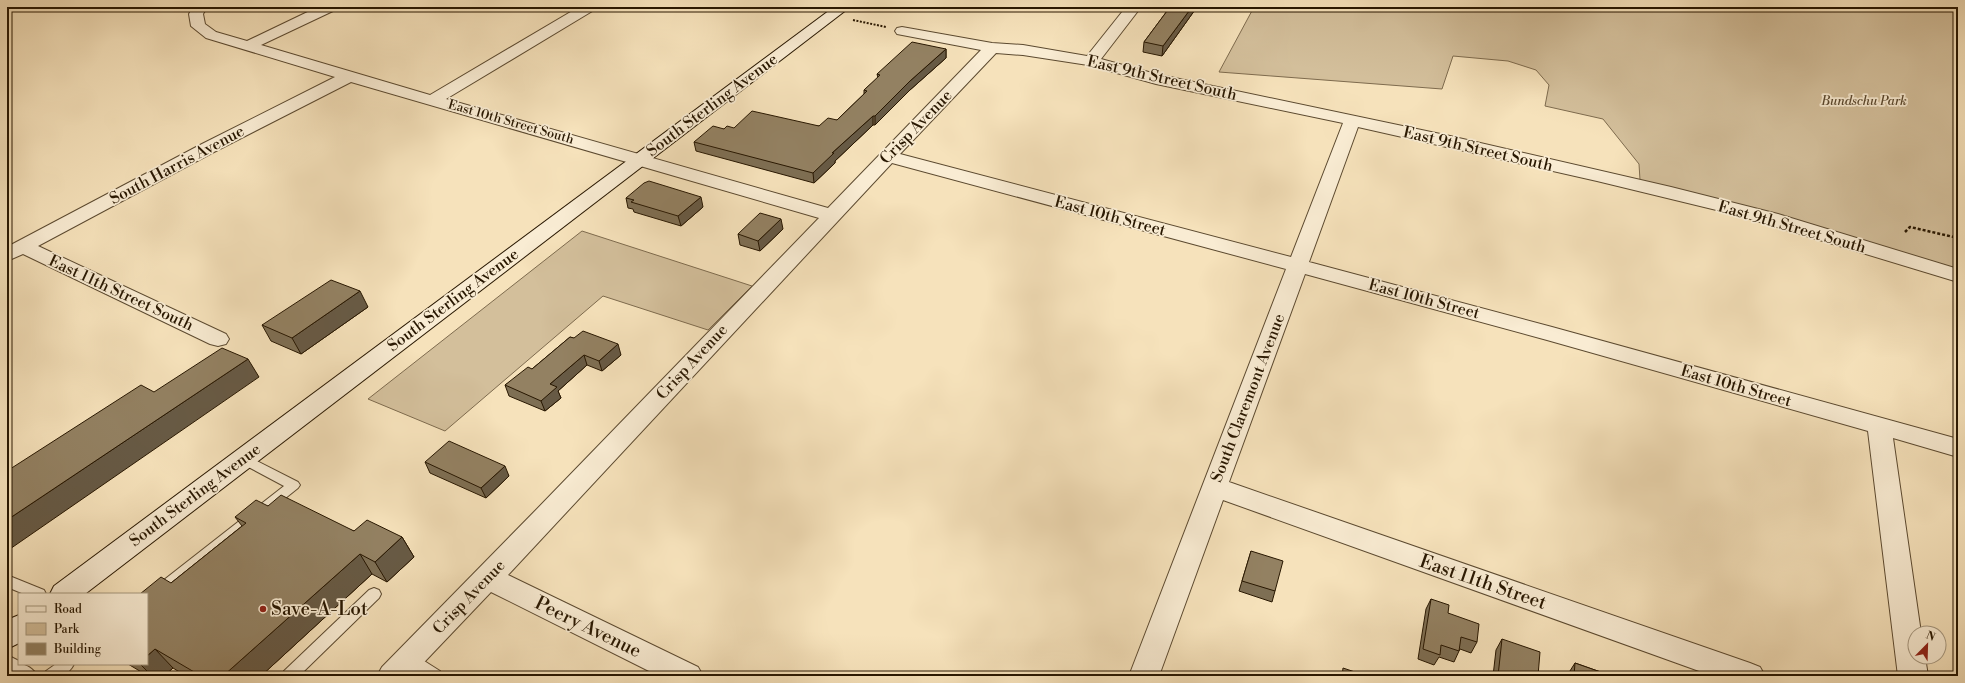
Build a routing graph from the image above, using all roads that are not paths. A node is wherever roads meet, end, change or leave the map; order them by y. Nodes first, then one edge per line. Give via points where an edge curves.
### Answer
1 (330, 7) edge
2 (589, 7) edge
3 (1134, 7) edge
4 (848, 13) edge
5 (199, 14) edge
6 (902, 31) road end
7 (248, 46) junction
8 (992, 48) junction
9 (1091, 61) junction
10 (348, 78) junction
11 (433, 100) junction
12 (1352, 120) junction
13 (888, 156) junction
14 (640, 160) junction
15 (830, 215) junction
16 (15, 251) edge
17 (1298, 266) junction
18 (1958, 276) edge
19 (218, 339) dead end
20 (1878, 426) junction
21 (1958, 448) edge
22 (243, 459) junction
23 (1215, 487) junction
24 (488, 578) junction
25 (7, 581) edge
26 (37, 593) edge
27 (65, 593) edge
28 (374, 594) dead end
29 (148, 599) edge
30 (18, 628) edge
31 (7, 636) edge
32 (7, 662) edge
33 (66, 665) edge
34 (401, 667) edge
35 (30, 676) edge
36 (51, 676) edge
37 (289, 676) edge
38 (435, 676) edge
39 (688, 676) edge
40 (1144, 676) edge
41 (1750, 676) edge
42 (1913, 676) edge

1 - 7 street
2 - 11 street
3 - 9 street
4 - 14 street, South Sterling Avenue
5 - 7 street, East 10th Street South via 198,26 211,35
6 - 8 street, East 9th Street South
7 - 10 street, East 10th Street South
8 - 9 street, East 9th Street South via 1023,50
8 - 13 street, Crisp Avenue
9 - 12 street, East 9th Street South via 1156,79
10 - 11 street, East 10th Street South
10 - 16 street, South Harris Avenue via 206,148
11 - 14 street, East 10th Street South
12 - 17 street, South Claremont Avenue
12 - 18 street, East 9th Street South via 1750,213 1810,229 1912,264
13 - 15 street, Crisp Avenue
13 - 17 street, East 10th Street
14 - 15 street, East 10th Street South
14 - 22 street, South Sterling Avenue
15 - 24 street, Crisp Avenue
16 - 19 street, East 11th Street South
17 - 20 street, East 10th Street
17 - 23 street, South Claremont Avenue
20 - 21 street, East 10th Street
20 - 42 street
22 - 27 street, South Sterling Avenue
22 - 29 lane via 294,485
23 - 40 street, South Claremont Avenue
23 - 41 street, East 11th Street
24 - 34 street, Crisp Avenue
24 - 39 street, Peery Avenue
25 - 26 lane
28 - 37 lane
30 - 31 street
32 - 35 lane
33 - 36 lane
34 - 38 lane

